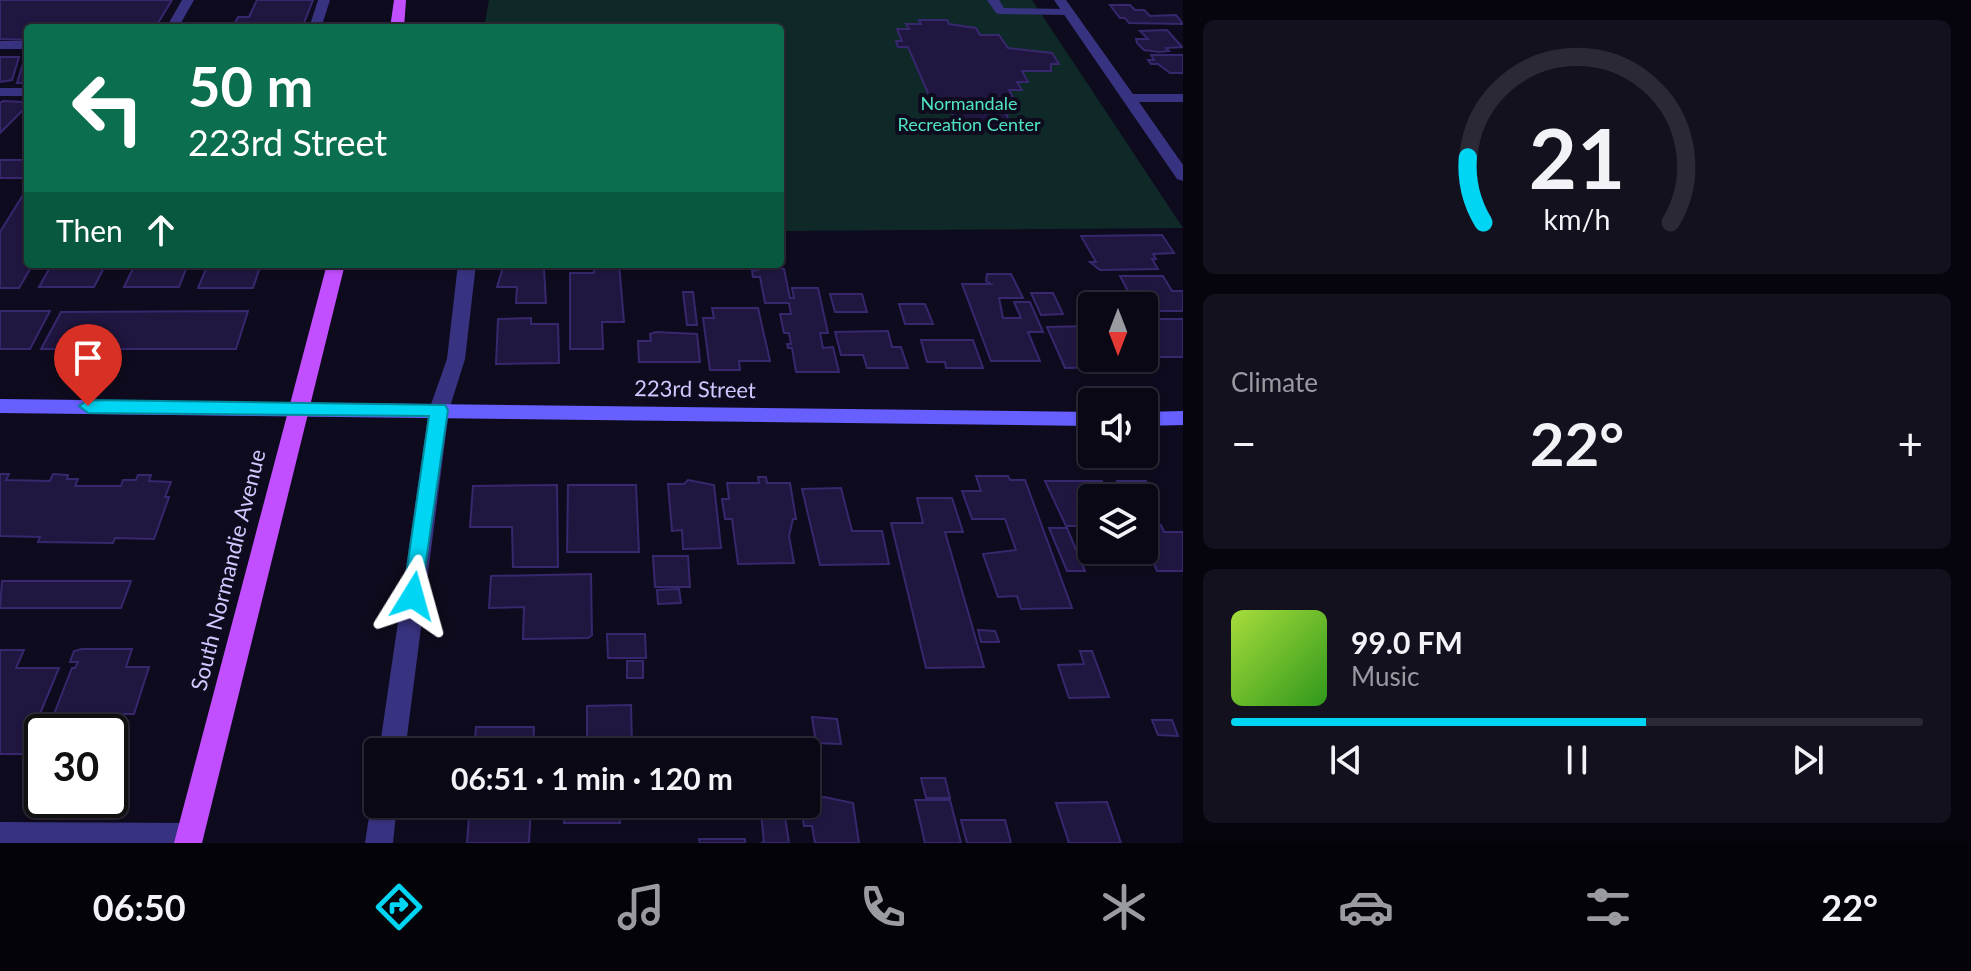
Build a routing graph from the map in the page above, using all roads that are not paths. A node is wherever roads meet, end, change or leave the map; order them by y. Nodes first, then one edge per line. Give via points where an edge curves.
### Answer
1 (188, 0) edge
2 (324, 0) edge
3 (400, 0) edge
4 (993, 0) edge
5 (1064, 6) edge
6 (174, 24) edge
7 (316, 24) edge
8 (397, 24) edge
9 (0, 45) edge
10 (24, 45) edge
11 (0, 92) edge
12 (24, 92) edge
13 (1129, 98) junction
14 (1183, 98) edge
15 (1183, 176) edge
16 (335, 268) edge
17 (467, 268) edge
18 (0, 406) edge
19 (297, 407) junction
20 (439, 410) junction
21 (1183, 418) edge
22 (1078, 419) edge
23 (1158, 419) edge
24 (394, 738) edge
25 (382, 818) edge
26 (0, 835) edge
27 (189, 839) edge
28 (379, 843) edge

1 - 6 lane
2 - 7 lane
3 - 8 main road
4 - 5 lane via 1000,11
5 - 13 street
9 - 10 lane
11 - 12 lane
13 - 14 street
13 - 15 street
16 - 19 main road, South Normandie Avenue
17 - 20 street via 456,359
18 - 19 main road, 223rd Street
19 - 20 main road, 223rd Street
19 - 27 main road, South Normandie Avenue
20 - 22 main road, 223rd Street
20 - 24 street
21 - 23 main road
25 - 28 street
26 - 27 street

